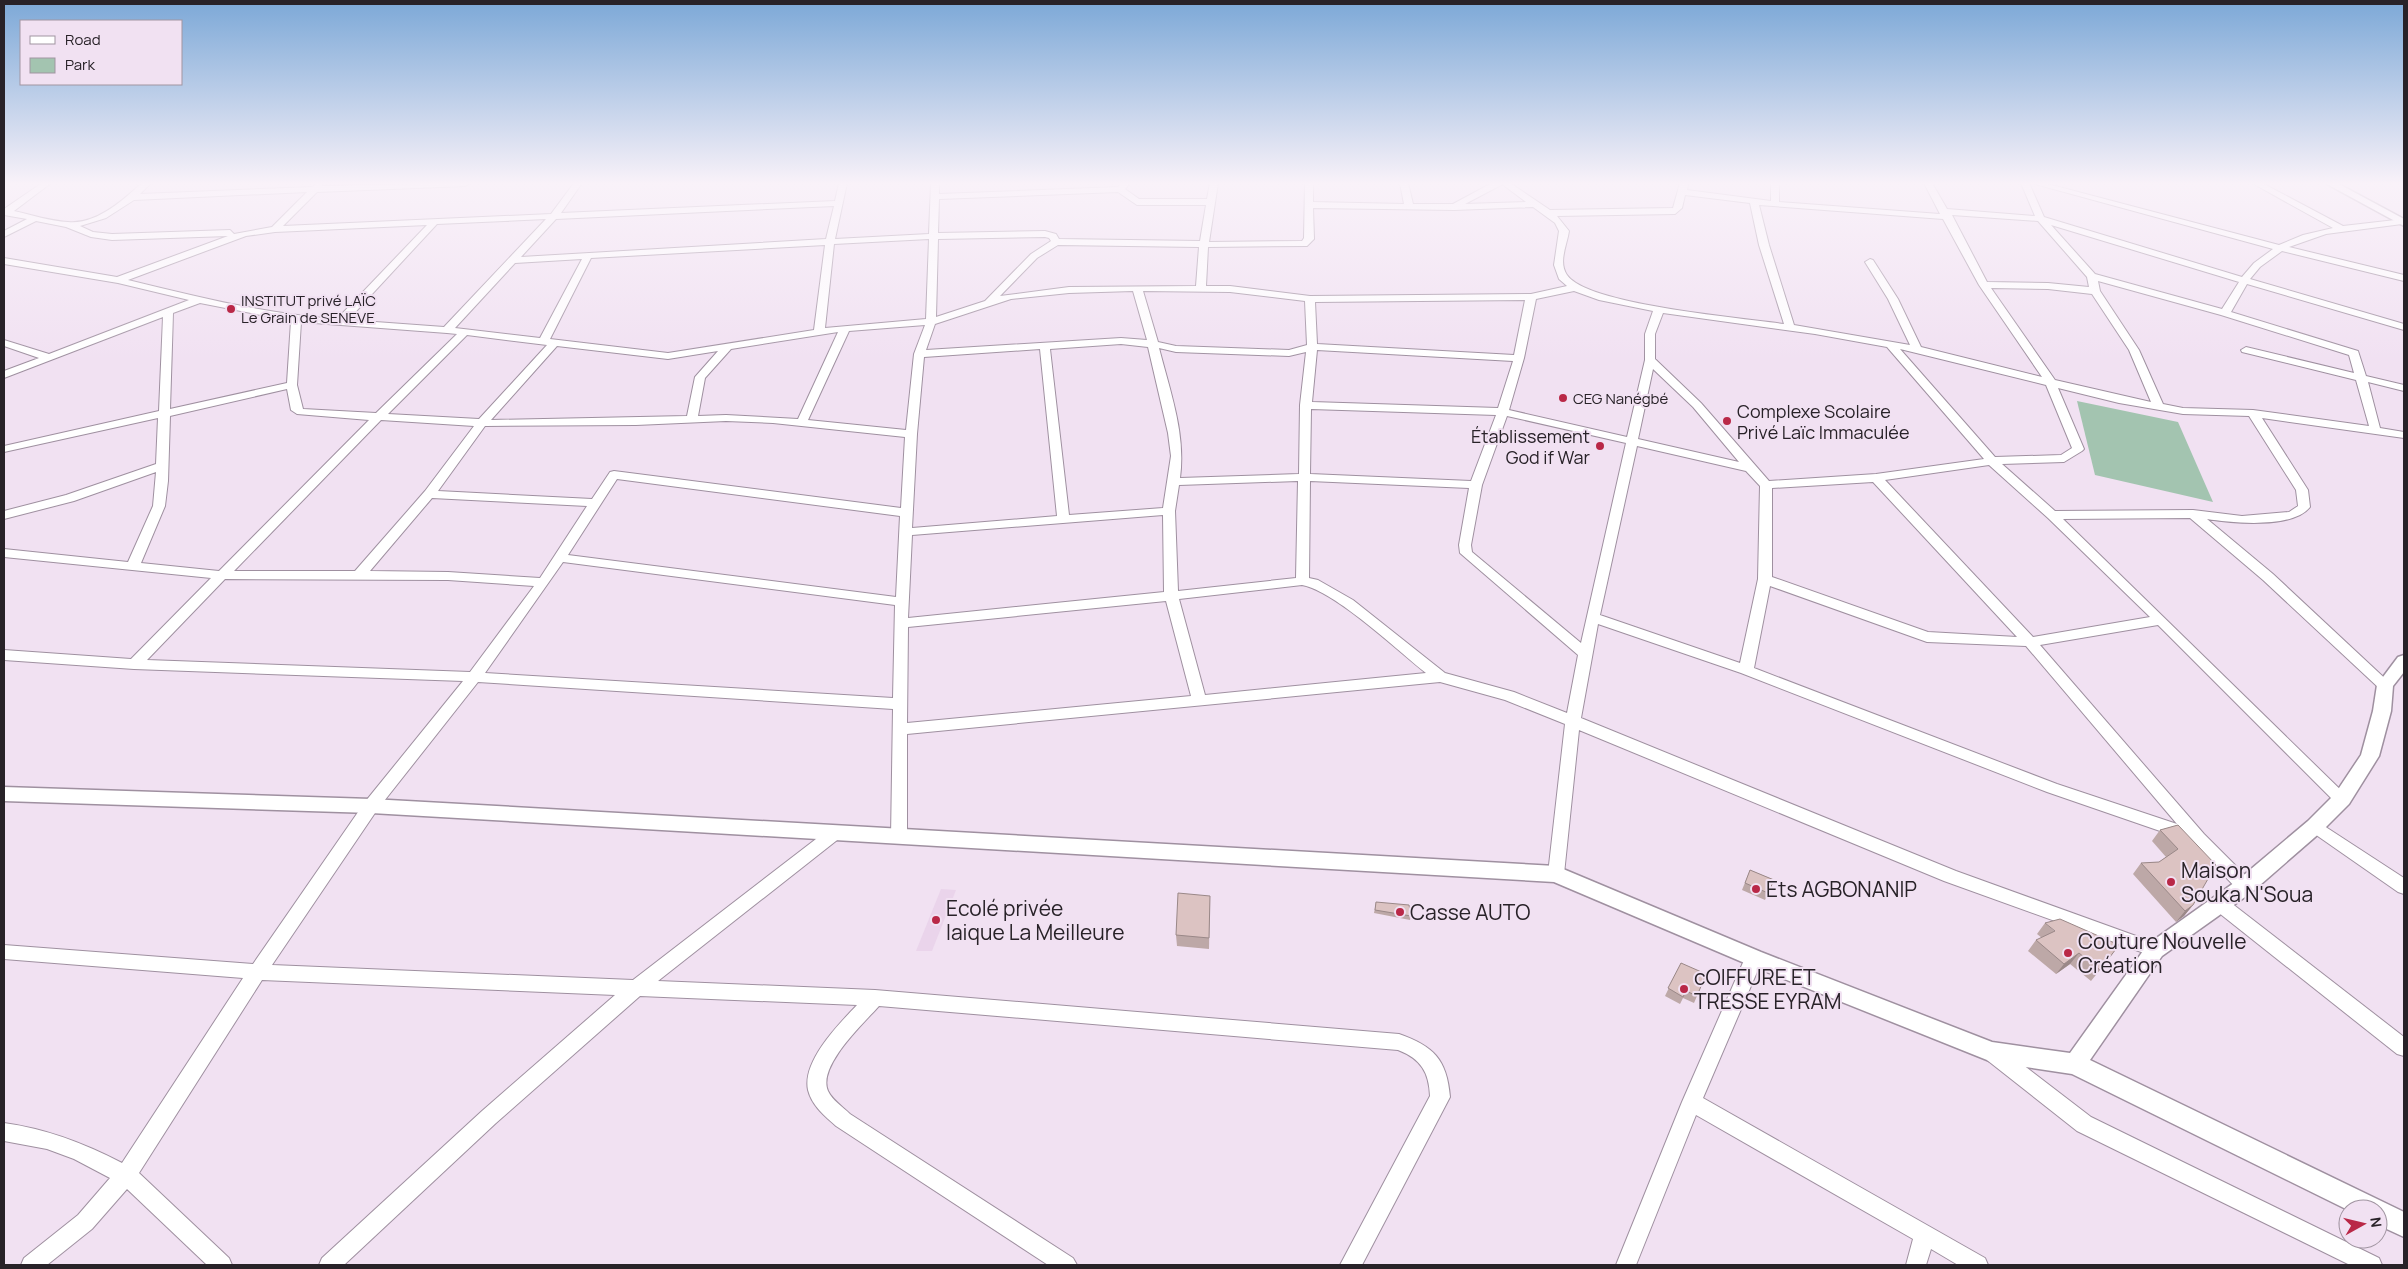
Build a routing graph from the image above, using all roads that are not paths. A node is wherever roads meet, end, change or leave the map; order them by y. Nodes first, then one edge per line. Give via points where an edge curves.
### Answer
1 (219, 242) edge
2 (415, 242) edge
3 (531, 242) edge
4 (842, 242) edge
5 (934, 242) edge
6 (1056, 242) edge
7 (1072, 242) edge
8 (1306, 242) edge
9 (1562, 242) edge
10 (1763, 242) edge
11 (1961, 242) edge
12 (2062, 242) edge
13 (2119, 242) edge
14 (2258, 242) edge
15 (2296, 242) edge
16 (830, 243) junction
17 (1205, 244) junction
18 (2280, 248) junction
19 (588, 256) junction
20 (515, 260) junction
21 (4, 261) edge
22 (1870, 262) dead end
23 (2092, 276) junction
24 (2404, 278) edge
25 (118, 280) junction
26 (2244, 281) junction
27 (1984, 285) junction
28 (1137, 288) junction
29 (1201, 288) junction
30 (1573, 288) junction
31 (2095, 291) junction
32 (1531, 297) junction
33 (1310, 299) junction
34 (199, 300) junction
35 (989, 302) junction
36 (1659, 309) junction
37 (168, 312) junction
38 (2225, 313) junction
39 (296, 319) junction
40 (340, 322) junction
41 (931, 322) junction
42 (2404, 327) edge
43 (845, 328) junction
44 (1790, 328) junction
45 (447, 330) junction
46 (819, 332) junction
47 (464, 333) junction
48 (548, 342) junction
49 (4, 343) edge
50 (1154, 344) junction
51 (1890, 344) junction
52 (728, 346) junction
53 (1045, 346) junction
54 (1312, 347) junction
55 (1917, 349) junction
56 (2246, 350) dead end
57 (919, 354) junction
58 (50, 358) junction
59 (1519, 358) junction
60 (1650, 360) junction
61 (4, 375) edge
62 (2360, 376) junction
63 (2049, 380) junction
64 (292, 385) junction
65 (2404, 388) edge
66 (1306, 405) junction
67 (2158, 406) junction
68 (1503, 412) junction
69 (165, 413) junction
70 (2253, 413) junction
71 (377, 418) junction
72 (692, 420) junction
73 (802, 422) junction
74 (482, 423) junction
75 (2375, 429) junction
76 (910, 434) junction
77 (2404, 435) edge
78 (1631, 440) junction
79 (4, 449) edge
80 (1992, 461) junction
81 (162, 466) junction
82 (1750, 468) junction
83 (1305, 477) junction
84 (1876, 478) junction
85 (1174, 482) junction
86 (1476, 484) junction
87 (1766, 485) junction
88 (429, 494) junction
89 (597, 503) junction
90 (1169, 511) junction
91 (908, 513) junction
92 (2193, 514) junction
93 (4, 515) edge
94 (2052, 515) junction
95 (1063, 519) junction
96 (908, 532) junction
97 (4, 553) edge
98 (560, 558) junction
99 (133, 565) junction
100 (221, 574) junction
101 (359, 575) junction
102 (1765, 579) junction
103 (1302, 581) junction
104 (544, 582) junction
105 (1171, 596) junction
106 (903, 602) junction
107 (1594, 618) junction
108 (2161, 620) junction
109 (902, 623) junction
110 (2030, 642) junction
111 (1585, 654) junction
112 (4, 655) edge
113 (2404, 661) edge
114 (134, 664) junction
115 (1746, 670) junction
116 (474, 677) junction
117 (1440, 677) junction
118 (2385, 685) junction
119 (1198, 700) junction
120 (900, 704) junction
121 (1573, 720) junction
122 (900, 729) junction
123 (4, 794) edge
124 (2342, 799) junction
125 (371, 806) junction
126 (2315, 826) junction
127 (835, 833) junction
128 (899, 837) junction
129 (2198, 838) junction
130 (1556, 874) junction
131 (2245, 886) junction
132 (2404, 887) edge
133 (2220, 904) junction
134 (2155, 950) junction
135 (4, 952) edge
136 (1754, 958) junction
137 (257, 972) junction
138 (636, 988) junction
139 (876, 998) junction
140 (2404, 1048) edge
141 (1992, 1052) junction
142 (2075, 1064) junction
143 (1692, 1102) junction
144 (4, 1132) edge
145 (126, 1174) junction
146 (2351, 1199) edge
147 (2388, 1217) edge
148 (2404, 1225) edge
149 (1924, 1234) junction
150 (31, 1265) edge
151 (222, 1265) edge
152 (329, 1265) edge
153 (1066, 1265) edge
154 (1352, 1265) edge
155 (1626, 1265) edge
156 (1916, 1265) edge
157 (1978, 1265) edge
158 (2372, 1265) edge

1 - 25 street
2 - 40 street
3 - 20 street
4 - 16 street
5 - 41 street
6 - 35 street via 1034,256
7 - 17 street
8 - 17 street
9 - 30 street via 1558,267
10 - 44 street
11 - 27 street
12 - 23 street
13 - 26 street
14 - 18 street
15 - 18 street
16 - 19 street
16 - 46 street
17 - 29 street
18 - 24 street
18 - 26 street via 2258,264
19 - 20 street
19 - 48 street
20 - 45 street
21 - 25 street
22 - 55 street via 1893,299
23 - 31 street
23 - 38 street
25 - 34 street
26 - 38 street
26 - 42 street
27 - 31 street
27 - 63 street
28 - 29 street
28 - 35 street via 1017,294
28 - 50 street
29 - 33 street
30 - 32 street
30 - 36 street via 1595,296
31 - 67 street via 2134,350
32 - 33 street
32 - 59 street
33 - 54 street
34 - 37 street
34 - 39 street
35 - 41 street
36 - 44 street
36 - 60 street via 1650,334
37 - 58 street
37 - 69 street
38 - 62 street via 2354,353
39 - 40 street
39 - 64 street
40 - 45 street
41 - 43 street
41 - 57 street
43 - 46 street
43 - 73 street
44 - 51 street
45 - 47 street
46 - 52 street
47 - 48 street
47 - 71 street
48 - 52 street via 668,356
48 - 74 street
49 - 58 street
50 - 53 street via 1121,341
50 - 54 street via 1176,349 1289,353
50 - 85 street via 1176,442
51 - 55 street
51 - 80 street
52 - 72 street via 700,377
53 - 57 street
53 - 95 street
54 - 59 street
54 - 66 street
55 - 63 street
56 - 62 street
57 - 76 street
58 - 61 street
59 - 68 street
60 - 78 street
60 - 82 street via 1697,405
62 - 65 street
62 - 75 street
63 - 67 street via 2119,400
63 - 80 street via 2078,449 2064,458
64 - 69 street
64 - 71 street via 297,410 301,412
66 - 68 street
66 - 83 street
67 - 70 street via 2183,411
68 - 78 street
68 - 86 street
69 - 79 street
69 - 81 street
70 - 75 street
70 - 92 street via 2302,490 2304,507 2291,515 2242,520
71 - 74 street
71 - 100 street
72 - 73 street via 726,418
72 - 74 street
73 - 76 street
74 - 88 street
75 - 77 street
76 - 91 street
78 - 82 street
78 - 107 street
80 - 84 street
80 - 94 street
81 - 93 street via 78,496
81 - 99 street via 160,508
82 - 87 street
83 - 85 street
83 - 86 street
83 - 103 street
84 - 87 street
84 - 110 street
85 - 90 street
86 - 111 street via 1466,553
87 - 102 street
88 - 89 street
88 - 101 street
89 - 91 street via 614,475
89 - 98 street
90 - 95 street
90 - 105 street
91 - 96 street
92 - 94 street
92 - 118 street
94 - 108 street
95 - 96 street
96 - 106 street
97 - 99 street
98 - 104 street
98 - 106 street
99 - 100 street
100 - 101 street
100 - 114 street
101 - 104 street
102 - 110 street via 1927,637
102 - 115 street
103 - 105 street
103 - 117 street via 1313,583 1348,604
104 - 116 street
105 - 109 street
105 - 119 street
106 - 109 street
107 - 111 street
107 - 115 street
108 - 110 street
108 - 124 street
109 - 120 street
110 - 129 street
111 - 121 street
112 - 114 street
113 - 118 street
114 - 116 street
115 - 129 street via 2034,781
116 - 120 street
116 - 125 street
117 - 119 street
117 - 121 street via 1509,696
118 - 124 street via 2370,756
119 - 122 street
120 - 122 street
121 - 130 street
121 - 134 street via 1950,876
122 - 128 street
123 - 125 street
124 - 126 street
125 - 127 street
125 - 137 street
126 - 131 street
126 - 132 street
127 - 128 street
127 - 138 street
128 - 130 street
129 - 131 street
130 - 136 street
131 - 133 street
133 - 134 street
133 - 140 street
134 - 142 street
135 - 137 street
136 - 141 street
136 - 143 street
137 - 138 street
137 - 145 street
138 - 139 street
138 - 152 street via 489,1117
139 - 153 street via 827,1054 818,1072 817,1089 824,1102 844,1120
139 - 154 street via 1399,1042 1418,1049 1432,1062 1440,1079 1440,1097
141 - 142 street
141 - 158 street via 2084,1124
142 - 146 street
143 - 149 street
143 - 155 street
144 - 145 street via 47,1140 79,1151
145 - 150 street via 85,1222
145 - 151 street
147 - 148 street
149 - 156 street
149 - 157 street

